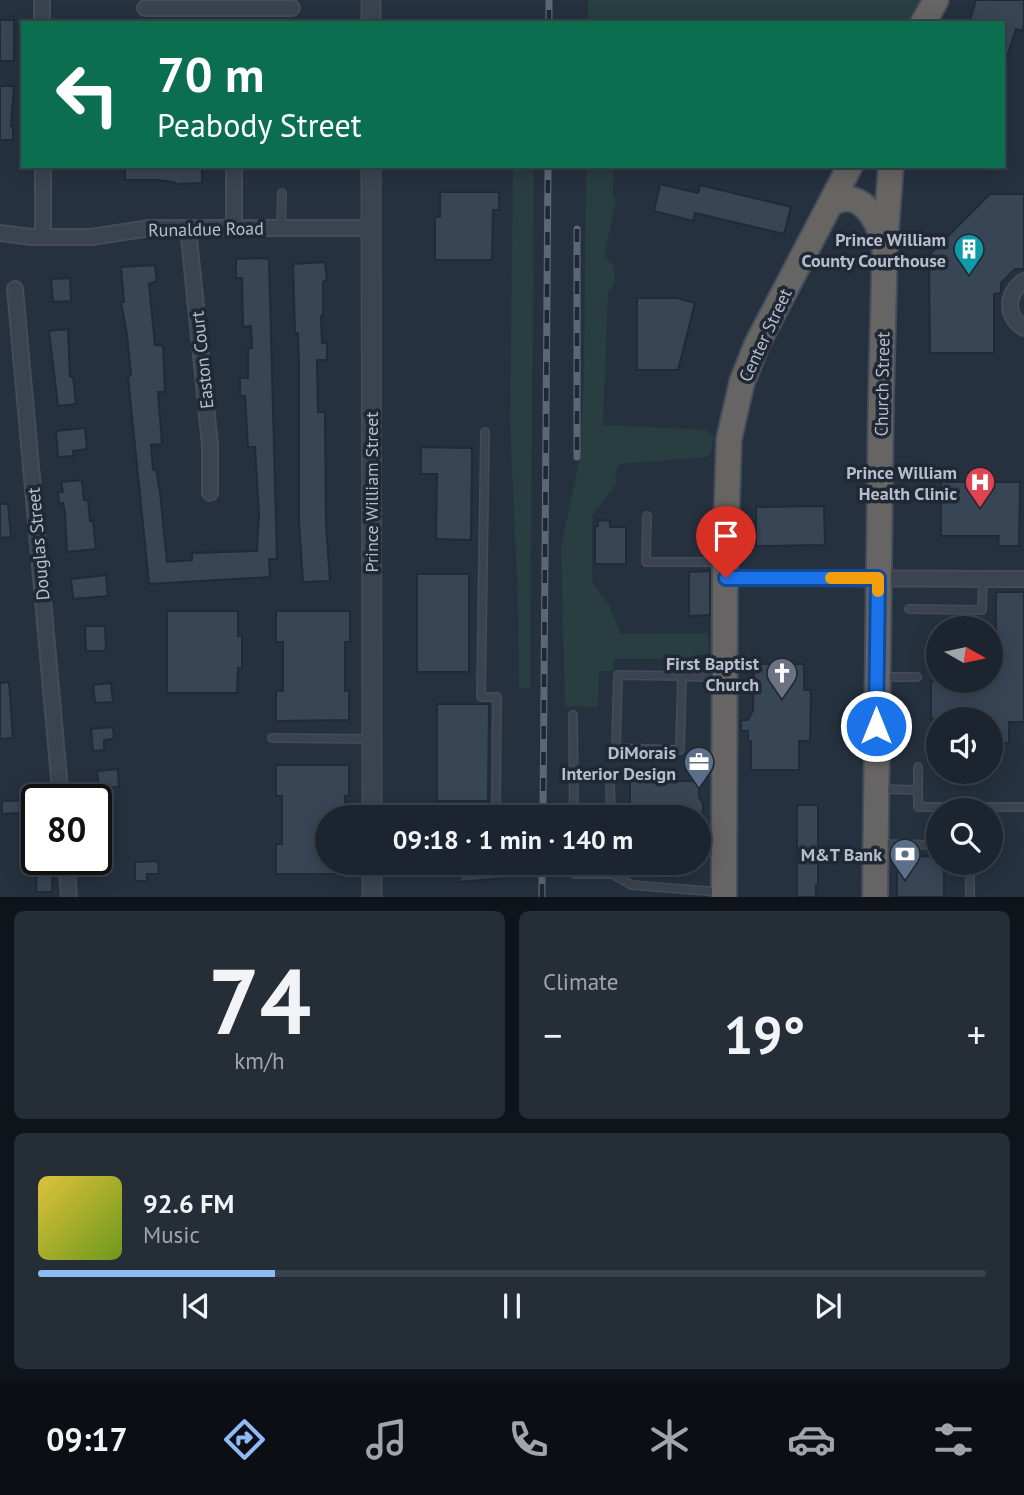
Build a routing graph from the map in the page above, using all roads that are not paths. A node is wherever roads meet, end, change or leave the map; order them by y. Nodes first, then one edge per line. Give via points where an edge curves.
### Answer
1 (43, 0) edge
2 (371, 0) edge
3 (936, 0) edge
4 (948, 0) edge
5 (145, 10) edge
6 (292, 10) edge
7 (235, 16) edge
8 (42, 21) edge
9 (371, 21) edge
10 (924, 21) edge
11 (938, 21) edge
12 (43, 168) edge
13 (234, 168) edge
14 (370, 168) edge
15 (849, 168) edge
16 (891, 168) edge
17 (282, 193) dead end
18 (832, 203) junction
19 (188, 228) junction
20 (234, 228) junction
21 (281, 228) junction
22 (370, 228) junction
23 (0, 233) edge
24 (43, 237) junction
25 (885, 243) junction
26 (1024, 281) edge
27 (15, 289) dead end
28 (1024, 328) edge
29 (485, 432) dead end
30 (209, 493) dead end
31 (647, 516) dead end
32 (725, 570) junction
33 (878, 578) junction
34 (982, 578) junction
35 (1024, 579) edge
36 (909, 609) dead end
37 (682, 676) junction
38 (877, 676) junction
39 (917, 677) dead end
40 (725, 678) junction
41 (573, 715) dead end
42 (272, 738) dead end
43 (371, 738) junction
44 (918, 767) dead end
45 (60, 784) edge
46 (610, 784) dead end
47 (876, 789) junction
48 (918, 790) junction
49 (372, 805) edge
50 (496, 805) edge
51 (574, 805) edge
52 (611, 805) edge
53 (1024, 807) edge
54 (875, 844) junction
55 (926, 845) edge
56 (711, 852) edge
57 (723, 852) junction
58 (67, 875) edge
59 (372, 875) edge
60 (614, 875) edge
61 (970, 875) edge
62 (724, 894) edge
63 (69, 897) edge
64 (372, 897) edge
65 (874, 897) edge
66 (970, 897) edge

1 - 8 street
2 - 9 street
3 - 10 highway
4 - 11 highway
5 - 7 street
6 - 7 street
12 - 24 street
13 - 20 street
14 - 22 street, Prince William Street
15 - 18 highway, Center Street
16 - 25 highway, Church Street
17 - 21 lane
18 - 25 highway via 849,199 868,208
18 - 32 highway, Center Street via 764,328 742,382 729,439
19 - 20 street, Runaldue Road
19 - 24 street, Runaldue Road
19 - 30 street, Easton Court via 210,445
20 - 21 street, Runaldue Road
21 - 22 street, Runaldue Road
22 - 43 street, Prince William Street
23 - 24 street, Runaldue Road
25 - 33 highway, Church Street
26 - 28 street via 1013,292 1010,305 1014,320
27 - 45 street, Douglas Street
29 - 50 lane via 481,698 497,697
31 - 32 lane via 646,562
32 - 33 street
32 - 40 highway, Center Street
33 - 34 street
33 - 38 highway, Church Street
34 - 35 street
34 - 36 lane via 982,610
37 - 37 lane via 680,750 616,748 618,675
37 - 40 lane
38 - 39 lane
38 - 47 highway, Church Street
40 - 57 highway, Center Street
41 - 51 lane
42 - 43 lane
43 - 49 street, Prince William Street
44 - 48 lane
46 - 52 lane
47 - 48 lane
47 - 54 highway, Church Street
48 - 53 lane via 918,807
54 - 55 lane
54 - 65 highway, Church Street
56 - 57 lane
57 - 62 highway, Center Street
58 - 63 street
59 - 64 street
60 - 62 lane via 632,885
61 - 66 lane

